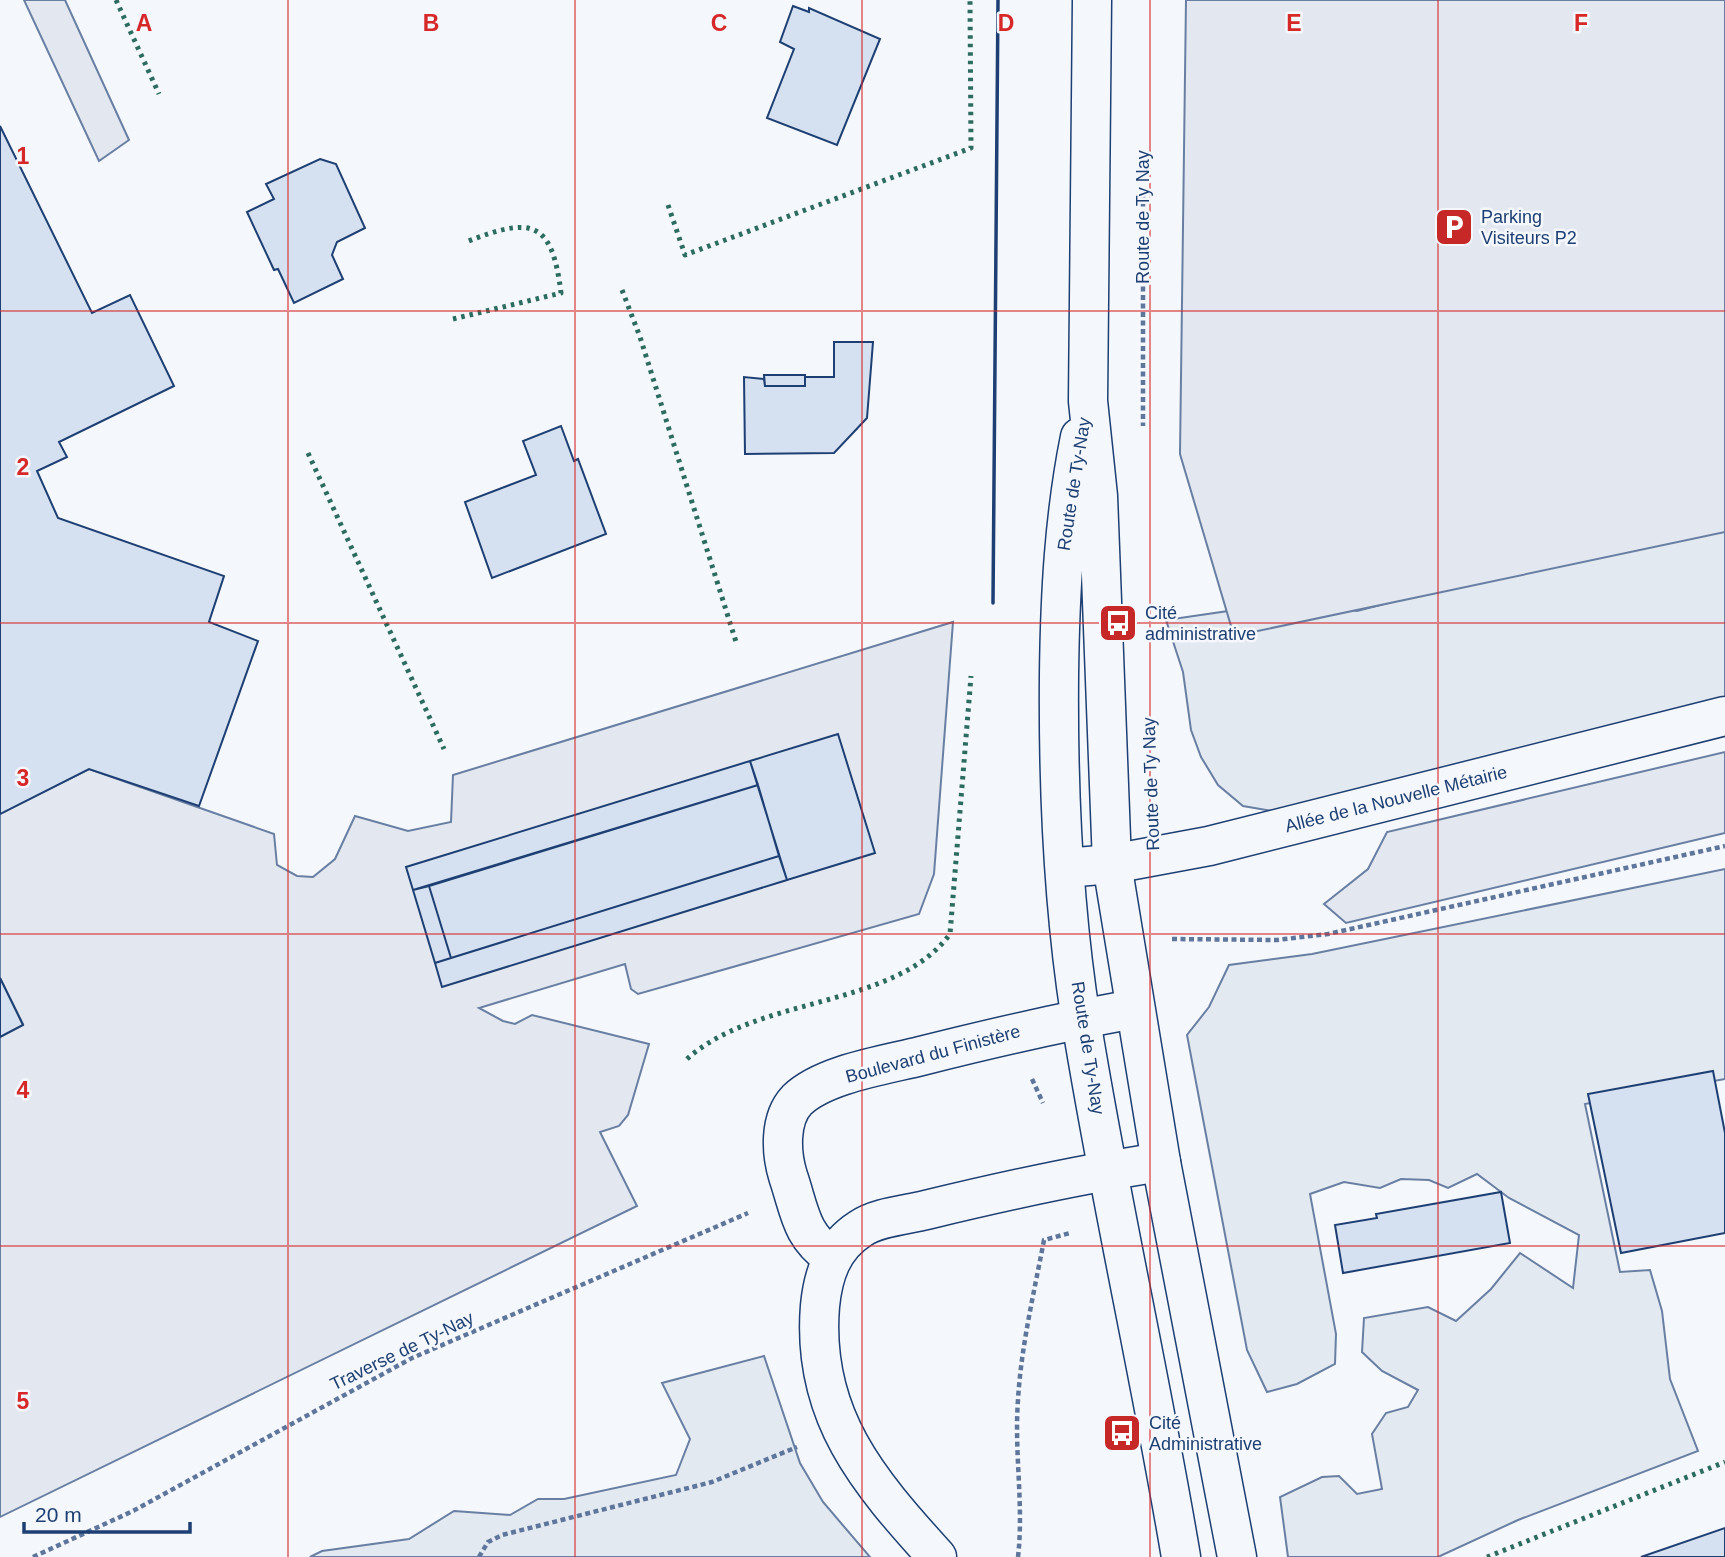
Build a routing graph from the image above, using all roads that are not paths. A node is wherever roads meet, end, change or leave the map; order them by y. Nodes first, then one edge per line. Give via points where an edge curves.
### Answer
1 (1093, 0) edge
2 (1088, 401) junction
3 (1725, 716) edge
4 (1112, 864) junction
5 (1065, 867) junction
6 (1134, 1009) junction
7 (1081, 1018) junction
8 (1161, 1162) junction
9 (1109, 1170) junction
10 (832, 1257) junction
11 (937, 1557) edge
12 (1181, 1557) edge
13 (1237, 1557) edge

1 - 2 main road
2 - 4 main road, Route de Ty-Nay via 1098,496
2 - 5 main road, Route de Ty-Nay via 1068,496 1061,572 1059,734
3 - 4 main road, Allée de la Nouvelle Métairie via 1154,858
4 - 5 main road, Allée de la Nouvelle Métairie
4 - 6 main road, Route de Ty-Nay
5 - 7 main road, Route de Ty-Nay
6 - 7 main road, Boulevard du Finistère
6 - 8 main road, Route de Ty-Nay
7 - 9 main road, Route de Ty-Nay
7 - 10 main road, Boulevard du Finistère via 860,1071 814,1088 796,1101 786,1120 783,1151 805,1231
8 - 9 main road
8 - 13 main road, Route de Ty-Nay
9 - 10 main road via 862,1227
9 - 12 main road, Route de Ty-Nay
10 - 11 main road via 822,1284 817,1347 826,1390 841,1431 864,1469

